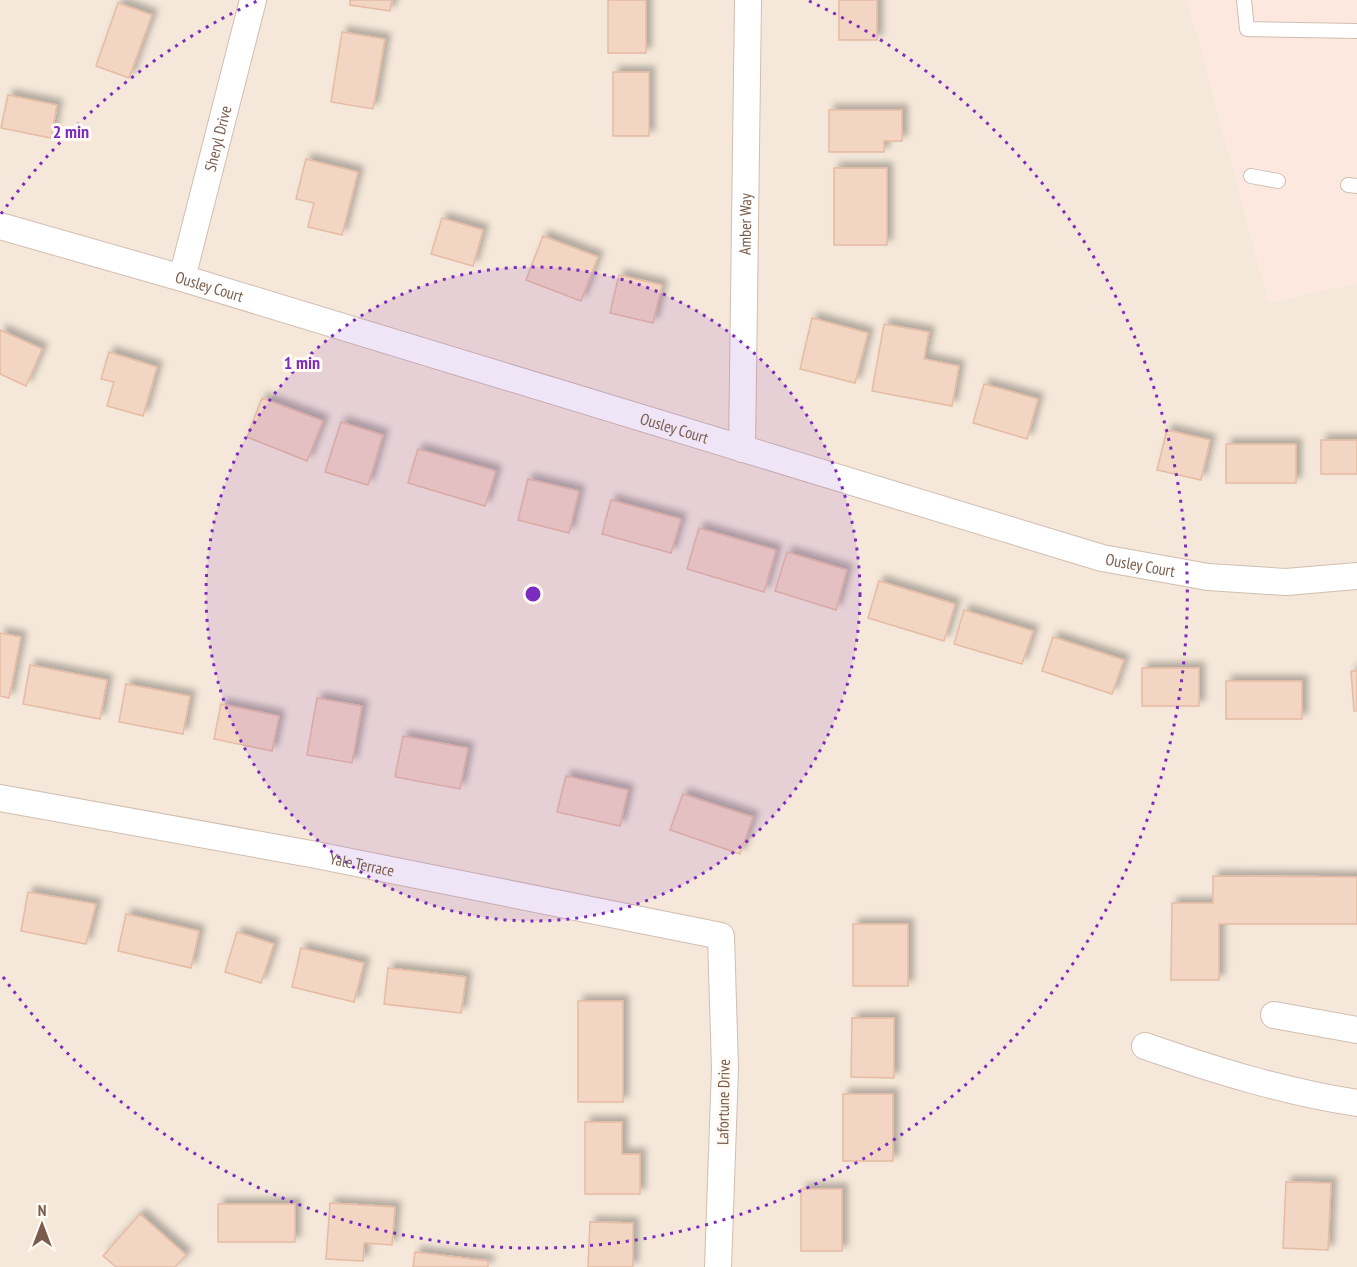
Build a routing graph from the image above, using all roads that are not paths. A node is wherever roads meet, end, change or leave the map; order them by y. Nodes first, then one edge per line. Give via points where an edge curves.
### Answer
1 (253, 0) edge
2 (747, 0) edge
3 (1244, 0) edge
4 (1357, 31) edge
5 (1251, 176) dead end
6 (1278, 182) dead end
7 (0, 226) edge
8 (182, 278) junction
9 (742, 449) junction
10 (1357, 576) edge
11 (0, 798) edge
12 (721, 936) joint
13 (1274, 1015) dead end
14 (1357, 1030) edge
15 (1145, 1046) dead end
16 (1357, 1103) edge
17 (718, 1267) edge

1 - 8 street, Sheryl Drive
2 - 9 street, Amber Way
3 - 4 lane via 1247,29
5 - 6 lane
7 - 8 street, Ousley Court
8 - 9 street, Ousley Court
9 - 10 street, Ousley Court via 1102,558 1208,578 1286,582
11 - 12 street, Yale Terrace via 311,854
12 - 17 street, Lafortune Drive via 725,1068
13 - 14 street
15 - 16 street via 1214,1070

